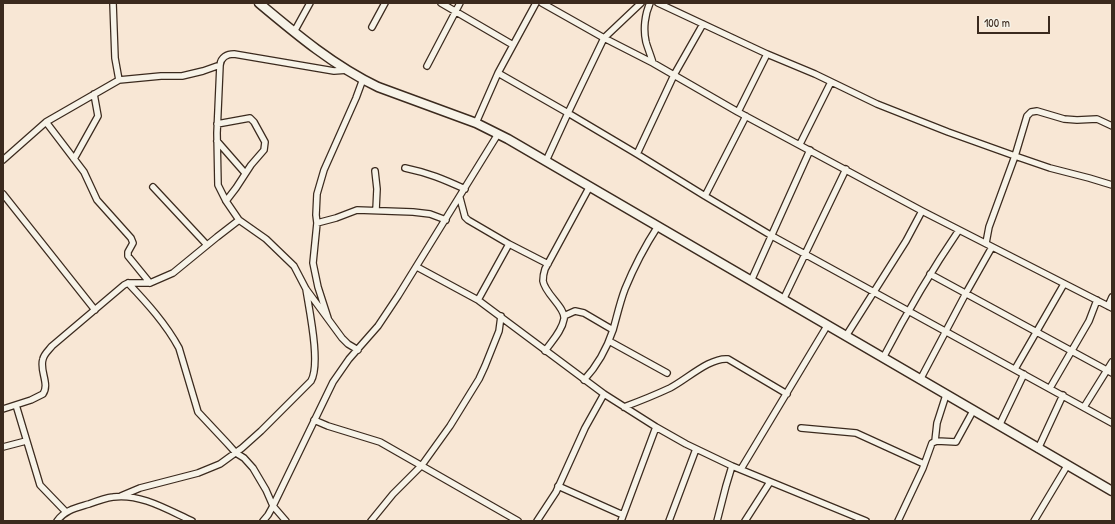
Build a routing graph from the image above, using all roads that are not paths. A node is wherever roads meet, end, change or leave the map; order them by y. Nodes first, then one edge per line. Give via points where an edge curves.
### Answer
1 (114, 3) edge
2 (259, 3) edge
3 (310, 3) edge
4 (384, 3) edge
5 (441, 3) edge
6 (460, 3) edge
7 (536, 3) edge
8 (542, 3) edge
9 (641, 3) edge
10 (650, 3) edge
11 (658, 3) edge
12 (455, 11) junction
13 (703, 24) junction
14 (372, 27) dead end
15 (294, 32) junction
16 (604, 38) junction
17 (513, 45) junction
18 (767, 54) junction
19 (653, 63) junction
20 (220, 65) junction
21 (427, 66) dead end
22 (348, 70) junction
23 (498, 73) junction
24 (674, 75) junction
25 (363, 79) junction
26 (119, 80) junction
27 (832, 82) junction
28 (94, 94) junction
29 (738, 112) junction
30 (568, 113) junction
31 (746, 116) junction
32 (46, 122) junction
33 (476, 123) junction
34 (217, 124) junction
35 (1112, 126) edge
36 (498, 134) junction
37 (217, 141) junction
38 (800, 144) junction
39 (810, 150) junction
40 (637, 154) junction
41 (1015, 156) junction
42 (74, 159) junction
43 (3, 160) edge
44 (546, 161) junction
45 (405, 168) dead end
46 (846, 170) junction
47 (375, 171) dead end
48 (245, 173) junction
49 (1112, 185) edge
50 (153, 186) dead end
51 (590, 186) junction
52 (466, 189) junction
53 (3, 194) edge
54 (705, 196) junction
55 (460, 198) junction
56 (226, 201) junction
57 (376, 210) junction
58 (922, 211) junction
59 (239, 220) junction
60 (446, 220) junction
61 (317, 222) junction
62 (658, 226) junction
63 (959, 230) junction
64 (772, 236) junction
65 (986, 243) junction
66 (509, 244) junction
67 (207, 245) junction
68 (992, 247) junction
69 (806, 254) junction
70 (548, 264) junction
71 (417, 267) junction
72 (930, 274) junction
73 (751, 281) junction
74 (128, 283) junction
75 (150, 283) junction
76 (1064, 284) junction
77 (306, 288) junction
78 (874, 292) junction
79 (966, 293) junction
80 (1112, 297) edge
81 (478, 300) junction
82 (783, 300) junction
83 (1097, 300) junction
84 (1110, 307) edge
85 (95, 310) junction
86 (908, 310) junction
87 (500, 316) junction
88 (564, 316) junction
89 (328, 318) junction
90 (827, 326) junction
91 (613, 330) junction
92 (946, 330) junction
93 (1036, 331) junction
94 (846, 336) junction
95 (609, 341) junction
96 (358, 350) junction
97 (545, 351) junction
98 (1072, 352) junction
99 (883, 358) junction
100 (1112, 362) edge
101 (1015, 369) junction
102 (1110, 372) edge
103 (667, 374) dead end
104 (1024, 374) junction
105 (584, 380) junction
106 (920, 380) junction
107 (1050, 388) junction
108 (604, 394) junction
109 (787, 394) junction
110 (946, 395) junction
111 (1063, 395) junction
112 (16, 405) junction
113 (624, 407) junction
114 (1084, 407) junction
115 (3, 409) edge
116 (973, 411) junction
117 (314, 420) junction
118 (1112, 423) edge
119 (999, 426) junction
120 (656, 427) junction
121 (800, 428) dead end
122 (26, 440) junction
123 (935, 441) junction
124 (3, 447) edge
125 (1038, 448) junction
126 (696, 449) junction
127 (236, 453) junction
128 (924, 464) junction
129 (422, 465) junction
130 (732, 466) junction
131 (1067, 466) junction
132 (741, 470) junction
133 (770, 482) junction
134 (558, 486) junction
135 (1112, 492) edge
136 (121, 496) junction
137 (273, 506) junction
138 (66, 512) junction
139 (622, 518) edge
140 (851, 518) edge
141 (57, 521) edge
142 (192, 521) edge
143 (263, 521) edge
144 (286, 521) edge
145 (371, 521) edge
146 (518, 521) edge
147 (537, 521) edge
148 (668, 521) edge
149 (717, 521) edge
150 (745, 521) edge
151 (866, 521) edge
152 (898, 521) edge
153 (1034, 521) edge

1 - 26 street via 115,58
2 - 15 street
3 - 15 street
4 - 14 street
5 - 12 street
6 - 12 street
7 - 17 street
8 - 16 street
9 - 16 street
10 - 19 street via 644,28 645,40
11 - 13 street
12 - 17 street
12 - 21 street
13 - 18 street
13 - 24 street
15 - 22 street
16 - 19 street
16 - 30 street
17 - 23 street
18 - 27 street
18 - 29 street
19 - 24 street
20 - 22 street via 223,58 229,54 334,71
20 - 26 street via 182,76
20 - 34 street
22 - 25 street
23 - 30 street
23 - 33 street
24 - 29 street
24 - 40 street
25 - 33 street via 390,92
25 - 61 street via 320,184
26 - 28 street
27 - 38 street
27 - 41 street via 884,107
28 - 32 street
28 - 42 street via 98,116
29 - 31 street
30 - 40 street
30 - 44 street
31 - 38 street
31 - 54 street
32 - 42 street
32 - 43 street
33 - 36 street
34 - 37 street
34 - 48 street via 248,118 254,122 265,146
35 - 41 street via 1097,119 1077,120 1054,117 1037,111 1031,112 1027,116
36 - 44 street
36 - 52 street
37 - 48 street
37 - 56 street via 218,185
38 - 39 street
39 - 46 street
39 - 64 street
40 - 54 street
41 - 49 street
41 - 65 street via 989,227
42 - 75 street via 87,177 97,200 131,238 133,243 128,254
44 - 51 street
45 - 52 street via 426,172
46 - 58 street
46 - 69 street
47 - 57 street
48 - 56 street
50 - 67 street
51 - 62 street
51 - 70 street
52 - 55 street
53 - 85 street
54 - 64 street
55 - 60 street
55 - 66 street via 466,218
56 - 59 street
57 - 60 street via 430,214
57 - 61 street via 354,210 336,218
58 - 63 street
58 - 78 street
59 - 67 street
59 - 77 street via 266,239 294,266
60 - 71 street
61 - 89 street via 313,263
62 - 73 street
62 - 91 street via 638,260 625,290
63 - 65 street
63 - 72 street
64 - 69 street
64 - 73 street
65 - 68 street
66 - 70 street
66 - 81 street
67 - 75 street via 173,273
68 - 76 street
68 - 79 street
69 - 78 street
69 - 82 street
70 - 88 street via 543,281
71 - 81 street
71 - 96 street via 378,326
72 - 79 street
72 - 86 street
73 - 82 street
74 - 75 street
74 - 85 street
74 - 127 street via 145,301 179,348 198,412
76 - 83 street
76 - 93 street
77 - 89 street
77 - 127 street via 313,338 313,378
78 - 86 street
78 - 94 street
79 - 92 street
79 - 93 street
80 - 84 street
81 - 87 street
82 - 90 street
83 - 84 street
83 - 98 street via 1094,312
85 - 112 street via 52,346 45,355 42,362 46,388 44,393
86 - 92 street
86 - 99 street
87 - 97 street
87 - 129 street via 499,331 479,378
88 - 91 street via 575,311 584,313
88 - 97 street via 558,332
89 - 96 street via 348,344
90 - 94 street
90 - 109 street
91 - 95 street
92 - 101 street
92 - 106 street
93 - 98 street
93 - 101 street
94 - 99 street
95 - 103 street
95 - 105 street via 597,364
96 - 117 street via 333,382
97 - 105 street
98 - 102 street
98 - 107 street
99 - 106 street
100 - 102 street
101 - 104 street
102 - 114 street
104 - 107 street
104 - 119 street
105 - 108 street
106 - 110 street
107 - 111 street
108 - 113 street
108 - 134 street
109 - 113 street via 723,359 703,367 672,387
109 - 132 street
110 - 116 street
110 - 123 street via 937,423
111 - 114 street
111 - 125 street
112 - 115 street
112 - 122 street
113 - 120 street
114 - 118 street
116 - 119 street
116 - 123 street via 956,442
117 - 129 street via 380,442
117 - 137 street
119 - 125 street
120 - 126 street
120 - 139 street
121 - 128 street via 856,433
122 - 124 street
122 - 138 street via 40,485
123 - 128 street via 930,446
125 - 131 street
126 - 130 street
126 - 148 street
127 - 136 street via 198,473 140,488
127 - 137 street via 256,472
128 - 152 street
129 - 145 street
129 - 146 street
130 - 132 street
130 - 149 street
131 - 135 street
131 - 153 street
132 - 133 street
133 - 140 street
133 - 150 street
134 - 139 street
134 - 147 street
136 - 138 street via 102,499
136 - 142 street via 141,499
137 - 143 street
137 - 144 street
138 - 141 street
140 - 151 street

